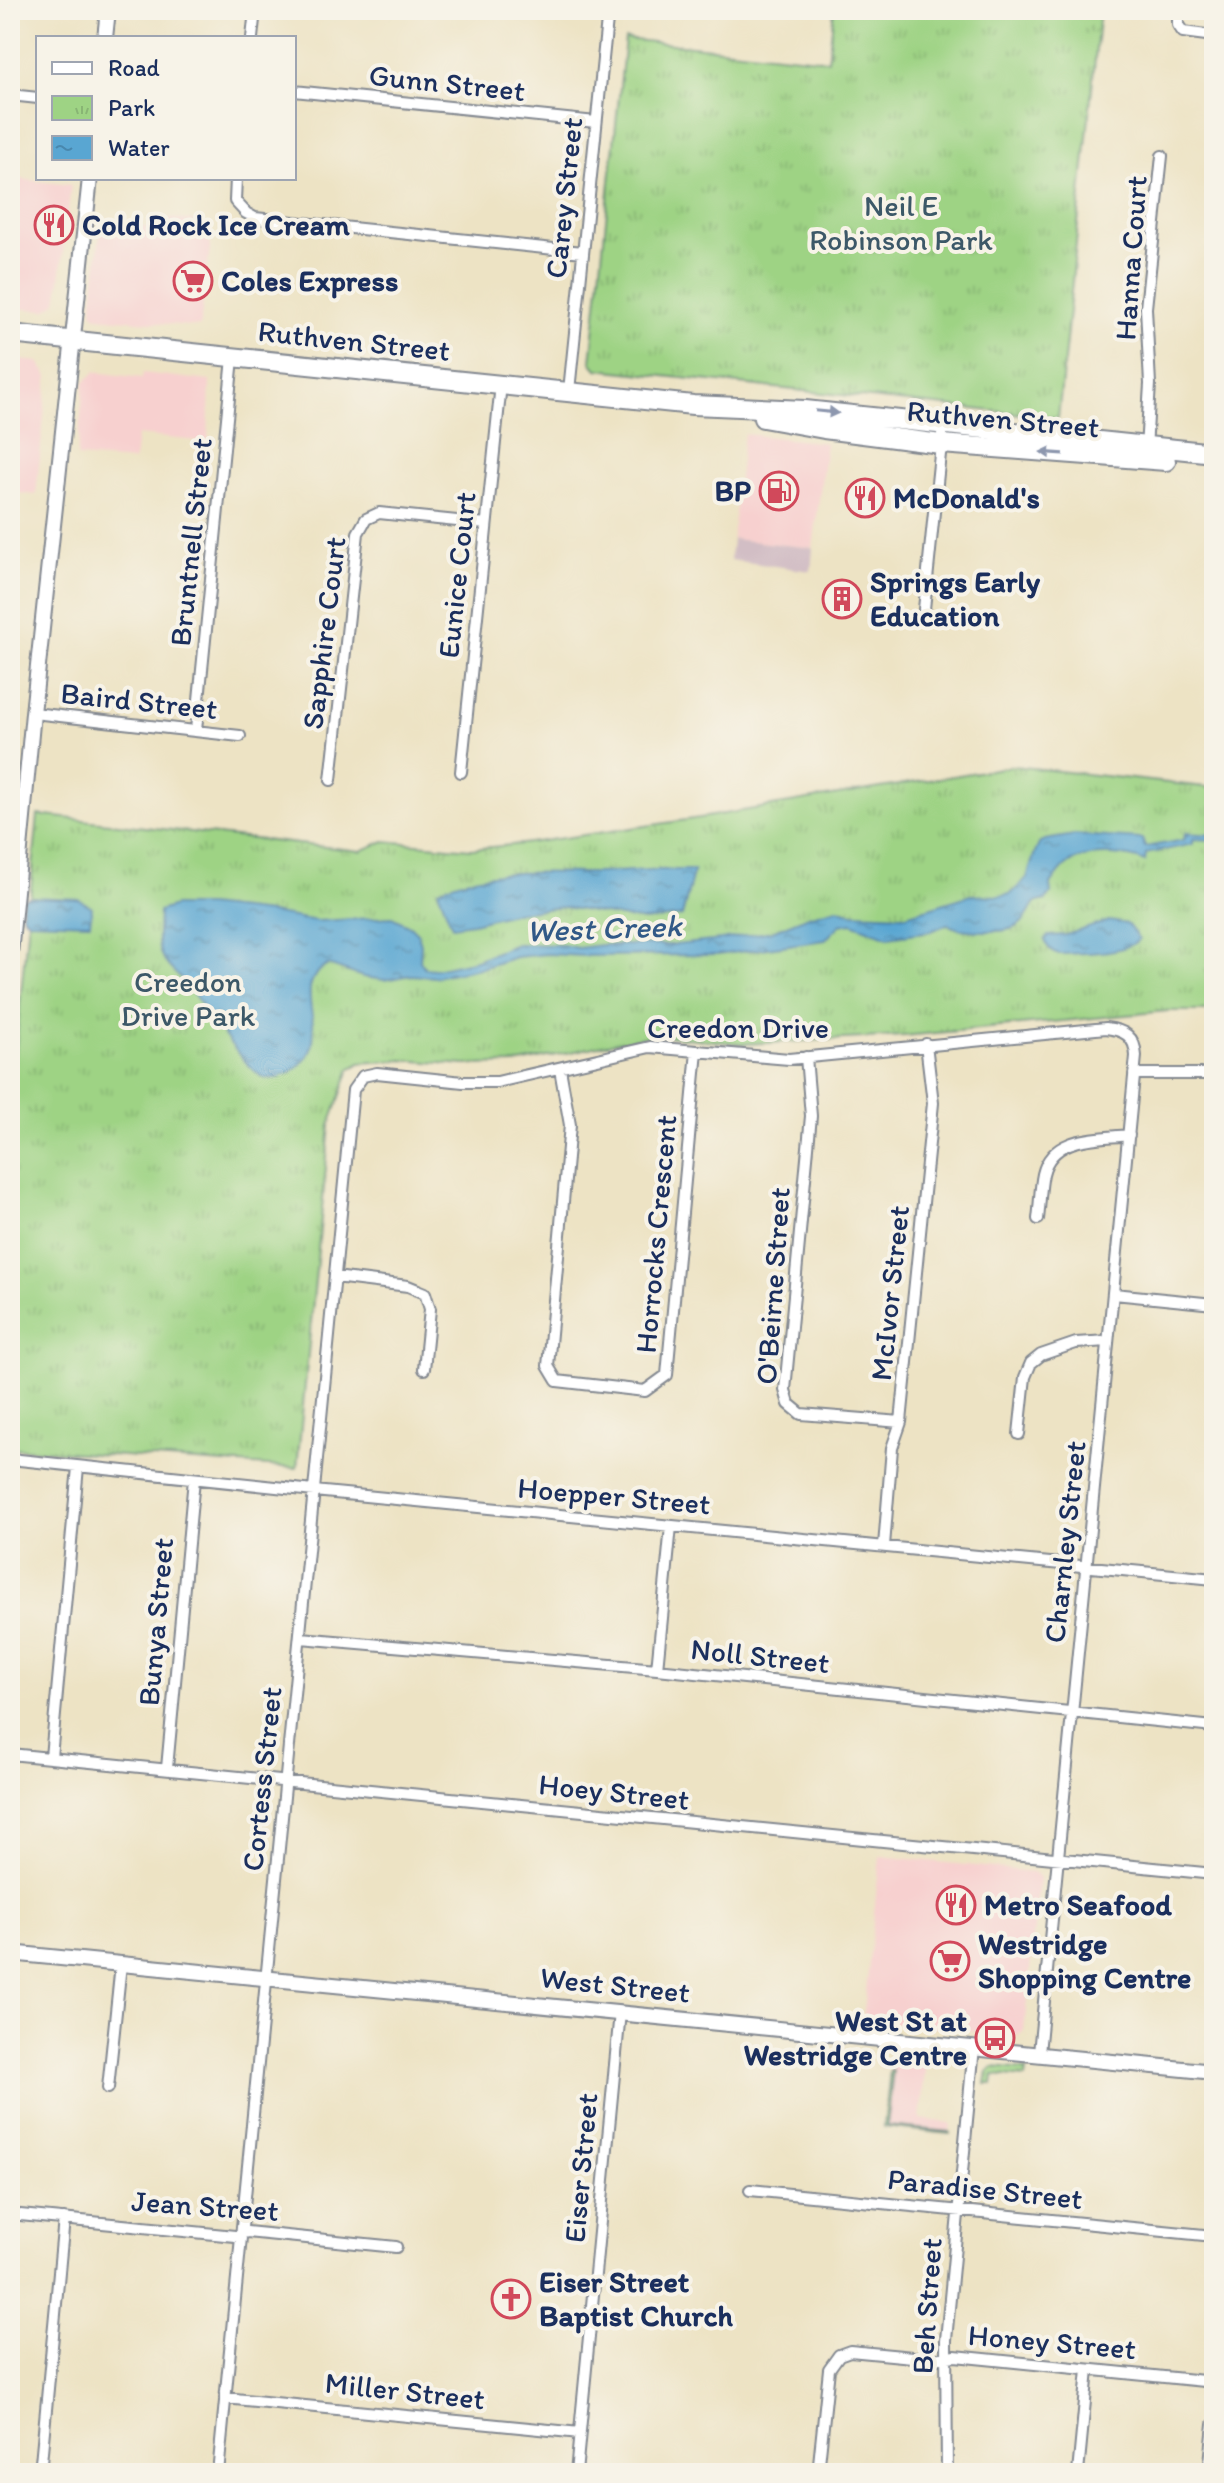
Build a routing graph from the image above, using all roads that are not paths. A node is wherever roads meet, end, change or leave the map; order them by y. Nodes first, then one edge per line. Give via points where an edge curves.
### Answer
1 (108, 10) edge
2 (255, 10) edge
3 (608, 10) edge
4 (1178, 10) edge
5 (105, 36) edge
6 (252, 36) edge
7 (1214, 36) edge
8 (296, 91) edge
9 (10, 95) edge
10 (36, 98) edge
11 (596, 122) junction
12 (1162, 156) dead end
13 (90, 180) edge
14 (236, 180) edge
15 (583, 252) junction
16 (10, 334) edge
17 (72, 341) junction
18 (233, 358) junction
19 (501, 384) junction
20 (569, 391) junction
21 (942, 434) junction
22 (1146, 453) junction
23 (1214, 453) edge
24 (1214, 465) edge
25 (486, 524) junction
26 (924, 609) dead end
27 (33, 713) junction
28 (196, 730) junction
29 (240, 736) dead end
30 (461, 772) dead end
31 (331, 780) dead end
32 (10, 954) edge
33 (1131, 1037) joint
34 (926, 1044) junction
35 (697, 1051) junction
36 (806, 1057) junction
37 (560, 1069) junction
38 (1134, 1074) junction
39 (1214, 1074) edge
40 (353, 1090) joint
41 (1129, 1135) junction
42 (1038, 1219) dead end
43 (335, 1277) junction
44 (1114, 1294) junction
45 (1214, 1304) edge
46 (1108, 1341) junction
47 (424, 1369) dead end
48 (901, 1422) junction
49 (1019, 1434) dead end
50 (10, 1459) edge
51 (78, 1467) junction
52 (194, 1479) junction
53 (314, 1491) junction
54 (671, 1526) junction
55 (884, 1546) junction
56 (1085, 1566) junction
57 (1214, 1579) edge
58 (301, 1638) junction
59 (657, 1669) junction
60 (1072, 1713) junction
61 (1214, 1727) edge
62 (10, 1754) edge
63 (51, 1757) junction
64 (167, 1768) junction
65 (285, 1783) junction
66 (1058, 1859) junction
67 (1214, 1874) edge
68 (10, 1953) edge
69 (121, 1964) junction
70 (265, 1977) junction
71 (620, 2012) junction
72 (974, 2047) junction
73 (1039, 2053) junction
74 (1214, 2072) edge
75 (108, 2088) dead end
76 (750, 2190) dead end
77 (958, 2210) junction
78 (10, 2214) edge
79 (64, 2219) junction
80 (241, 2234) junction
81 (1214, 2236) edge
82 (396, 2247) dead end
83 (946, 2358) junction
84 (1088, 2370) junction
85 (1214, 2382) edge
86 (225, 2398) junction
87 (1214, 2424) edge
88 (580, 2433) junction
89 (40, 2473) edge
90 (218, 2473) edge
91 (576, 2473) edge
92 (818, 2473) edge
93 (947, 2473) edge
94 (1078, 2473) edge
95 (1209, 2473) edge

1 - 5 main road
2 - 6 street
3 - 11 street, Carey Street
4 - 7 street via 1183,32
8 - 11 street, Gunn Street
9 - 10 street
11 - 15 street, Carey Street
12 - 22 street, Hanna Court via 1146,308
13 - 17 main road
14 - 15 street via 235,201 255,218
15 - 20 street, Carey Street
16 - 17 highway, Ruthven Street
17 - 18 highway, Ruthven Street
17 - 27 main road
18 - 19 highway, Ruthven Street
18 - 28 street, Bruntnell Street
19 - 20 highway, Ruthven Street
19 - 25 street, Eunice Court
20 - 21 highway, Ruthven Street via 693,405 805,410
21 - 22 highway, Ruthven Street
21 - 26 street
22 - 23 highway, Ruthven Street
22 - 24 highway, Ruthven Street
25 - 30 street, Eunice Court
25 - 31 street, Sapphire Court via 379,513 366,519 358,533
27 - 28 street, Baird Street
27 - 32 main road
28 - 29 street, Baird Street
33 - 34 street, Creedon Drive via 1106,1028
33 - 38 street, Charnley Street via 1136,1048
34 - 36 street, Creedon Drive
34 - 48 street, McIvor Street via 933,1103
35 - 36 street, Creedon Drive
35 - 37 street, Creedon Drive via 650,1047
35 - 37 street, Horrocks Crescent via 667,1375 645,1391 557,1381 548,1366 570,1125
36 - 48 street, O'Beirne Street via 811,1116 785,1390 789,1404 801,1414
37 - 40 street, Creedon Drive via 497,1082 377,1073 363,1076
38 - 39 street
38 - 41 street, Charnley Street
40 - 43 street, Cortess Street
41 - 42 street via 1072,1142 1054,1151 1043,1171
41 - 44 street, Charnley Street
43 - 47 street via 425,1293 430,1309
43 - 53 street, Cortess Street
44 - 45 street
44 - 46 street, Charnley Street
46 - 49 street via 1076,1343 1031,1363
46 - 56 street, Charnley Street
48 - 55 street, McIvor Street via 892,1448
50 - 51 street, Hoepper Street
51 - 52 street, Hoepper Street
51 - 63 street
52 - 53 street, Hoepper Street
52 - 64 street, Bunya Street
53 - 54 street, Hoepper Street
53 - 58 street, Cortess Street
54 - 55 street, Hoepper Street
54 - 59 street
55 - 56 street, Hoepper Street
56 - 57 street, Hoepper Street
56 - 60 street, Charnley Street
58 - 59 street, Noll Street
58 - 65 street, Cortess Street
59 - 60 street, Noll Street
60 - 61 street, Noll Street
60 - 66 street, Charnley Street
62 - 63 street, Hoey Street
63 - 64 street, Hoey Street
64 - 65 street, Hoey Street
65 - 66 street, Hoey Street
65 - 70 street, Cortess Street
66 - 67 street, Hoey Street
66 - 73 street, Charnley Street
68 - 69 main road, West Street
69 - 70 main road, West Street
69 - 75 street
70 - 71 main road, West Street
70 - 80 street, Cortess Street
71 - 72 main road, West Street
71 - 88 street, Eiser Street
72 - 73 main road, West Street
72 - 77 street, Beh Street
73 - 74 main road, West Street
76 - 77 street, Paradise Street
77 - 81 street, Paradise Street
77 - 83 street, Beh Street
78 - 79 street, Jean Street
79 - 80 street, Jean Street
79 - 89 street
80 - 82 street, Jean Street
80 - 86 street, Cortess Street
83 - 84 street, Honey Street
83 - 92 street, Honey Street via 850,2351 839,2355 828,2374
83 - 93 street, Beh Street
84 - 85 street, Honey Street
84 - 94 street
86 - 88 street, Miller Street
86 - 90 street, Cortess Street
87 - 95 street
88 - 91 street, Eiser Street

